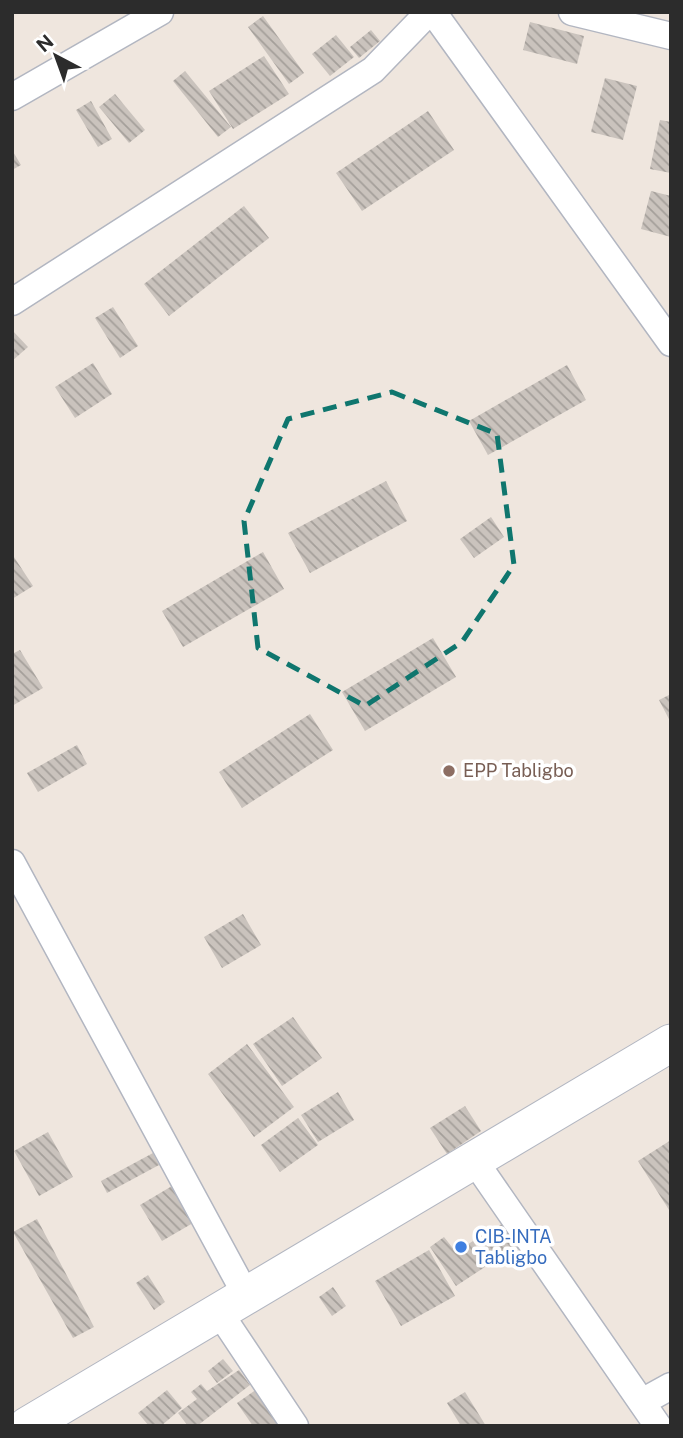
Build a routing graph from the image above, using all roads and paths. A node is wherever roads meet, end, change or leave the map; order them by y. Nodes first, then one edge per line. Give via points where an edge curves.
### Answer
1 (160, 12) edge
2 (431, 12) edge
3 (572, 12) edge
4 (671, 36) edge
5 (12, 97) edge
6 (12, 302) edge
7 (671, 343) edge
8 (12, 863) edge
9 (671, 1042) edge
10 (474, 1160) junction
11 (233, 1303) junction
12 (671, 1386) edge
13 (642, 1402) junction
14 (27, 1426) edge
15 (295, 1426) edge
16 (658, 1426) edge

1 - 5 street
2 - 6 street via 373,70
2 - 7 street
3 - 4 street
8 - 11 street
9 - 10 main road
10 - 11 main road
10 - 13 street
11 - 14 main road
11 - 15 street
12 - 13 street
13 - 16 street

